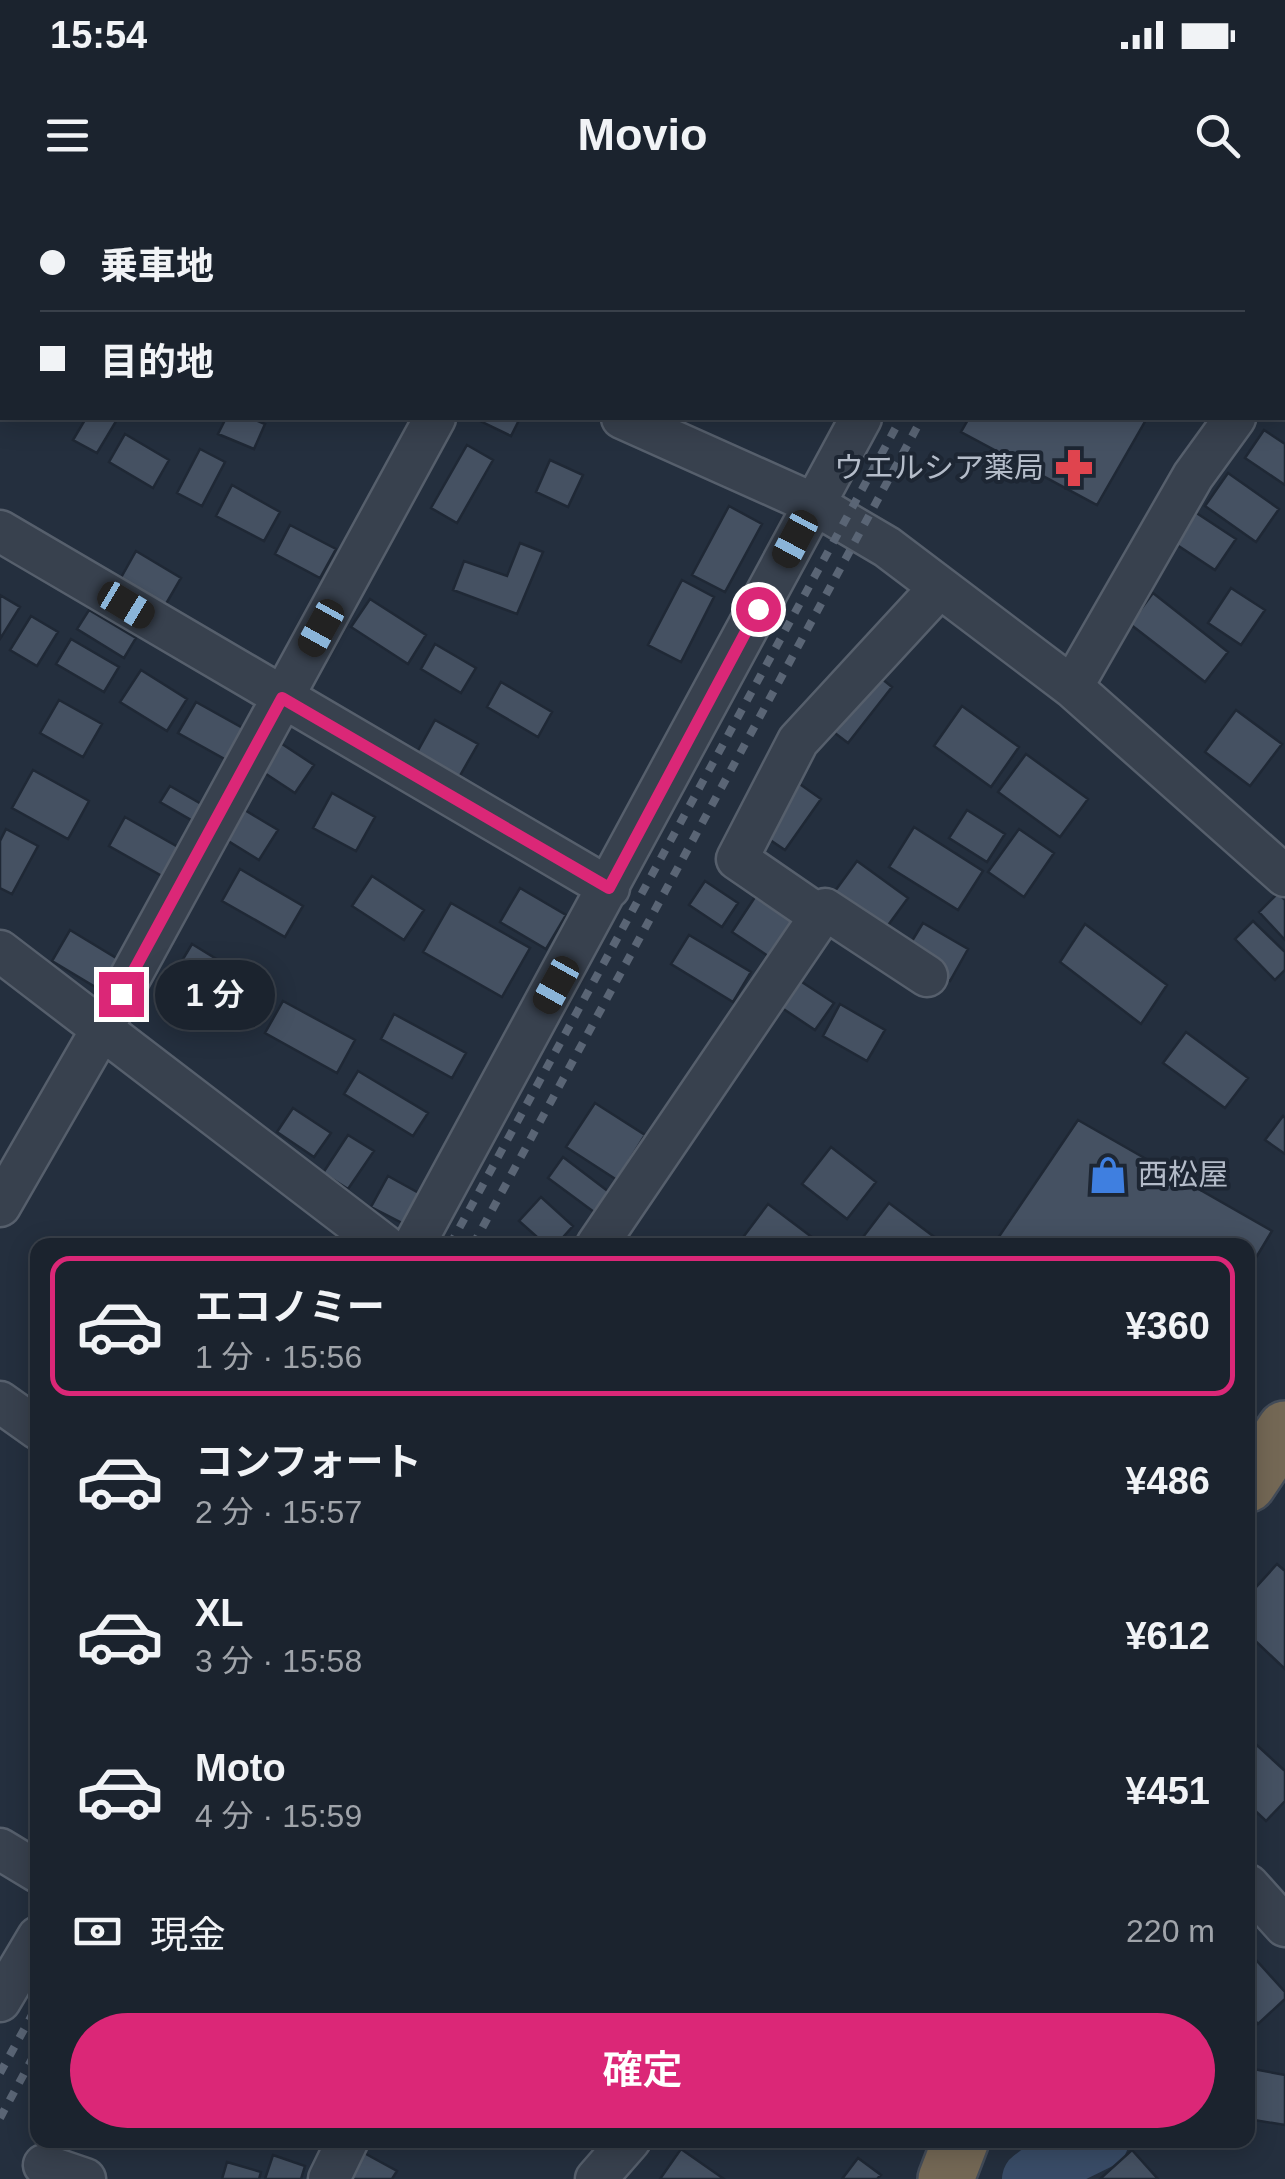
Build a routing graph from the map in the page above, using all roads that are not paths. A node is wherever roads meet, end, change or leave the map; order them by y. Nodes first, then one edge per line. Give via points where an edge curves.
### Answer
1 (434, 420) edge
2 (626, 420) edge
3 (860, 420) edge
4 (1234, 420) edge
5 (814, 504) junction
6 (0, 531) edge
7 (940, 587) junction
8 (1072, 687) junction
9 (282, 698) junction
10 (1285, 876) edge
11 (609, 888) junction
12 (820, 916) junction
13 (0, 952) edge
14 (927, 976) dead end
15 (103, 1027) junction
16 (0, 1206) edge
17 (375, 1238) edge
18 (418, 1238) edge
19 (602, 1238) edge
20 (0, 1402) edge
21 (30, 1423) edge
22 (1285, 1429) edge
23 (1255, 1472) edge
24 (0, 1849) edge
25 (30, 1867) edge
26 (1255, 1892) edge
27 (1285, 1926) edge
28 (30, 1950) edge
29 (0, 2001) edge
30 (344, 2148) edge
31 (623, 2148) edge
32 (958, 2148) edge
33 (44, 2165) dead end
34 (86, 2179) edge
35 (329, 2179) edge
36 (596, 2179) edge
37 (946, 2179) edge

1 - 9 street
2 - 5 street
3 - 5 street
4 - 8 street
5 - 7 street
5 - 11 street
6 - 9 street
7 - 8 street
7 - 12 street via 798,741 736,859
8 - 10 street
9 - 11 street
9 - 15 street
11 - 18 street
12 - 14 street via 825,909
12 - 19 street
13 - 15 street
15 - 16 street
15 - 17 street
20 - 21 street
22 - 23 highway
24 - 25 street
26 - 27 street
28 - 29 street
30 - 35 street
31 - 36 street
32 - 37 highway
33 - 34 street

